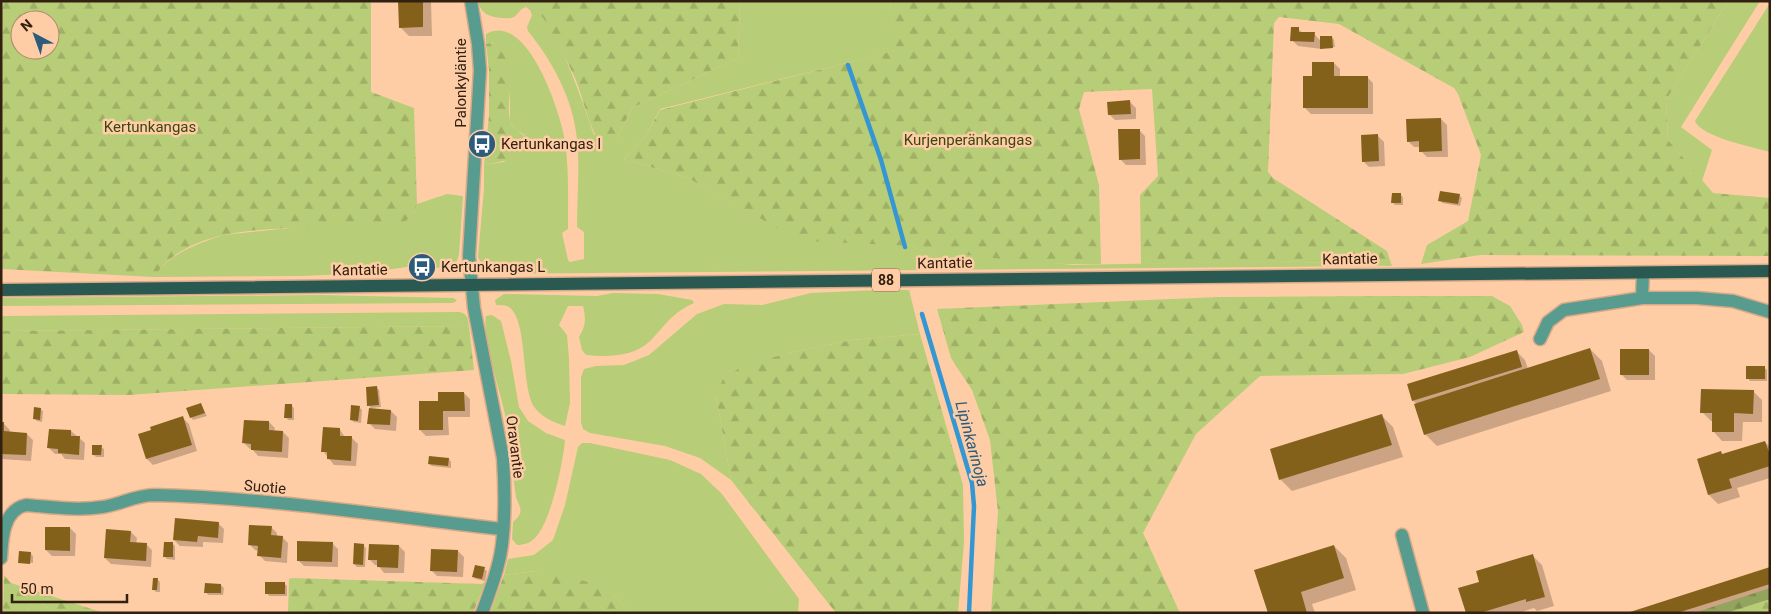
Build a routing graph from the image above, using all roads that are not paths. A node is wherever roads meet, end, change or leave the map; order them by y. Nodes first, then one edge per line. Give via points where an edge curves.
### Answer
1 (472, 1) edge
2 (1770, 271) edge
3 (1643, 273) junction
4 (472, 284) junction
5 (1, 290) edge
6 (1642, 298) junction
7 (1770, 312) edge
8 (1540, 339) dead end
9 (502, 530) junction
10 (1402, 534) dead end
11 (1, 558) edge
12 (482, 613) edge
13 (1423, 613) edge

1 - 4 street, Palonkyläntie via 480,70 470,236
2 - 3 main road, Kantatie / 88
3 - 4 main road, Kantatie / 88
3 - 6 street
4 - 5 main road, Kantatie / 88
4 - 9 street, Oravantie via 502,458
6 - 7 street via 1733,301
6 - 8 street via 1564,310 1548,322
9 - 11 street, Suotie via 301,506 150,495 100,507 26,505 16,509 4,530
9 - 12 street, Oravantie via 499,564
10 - 13 street

